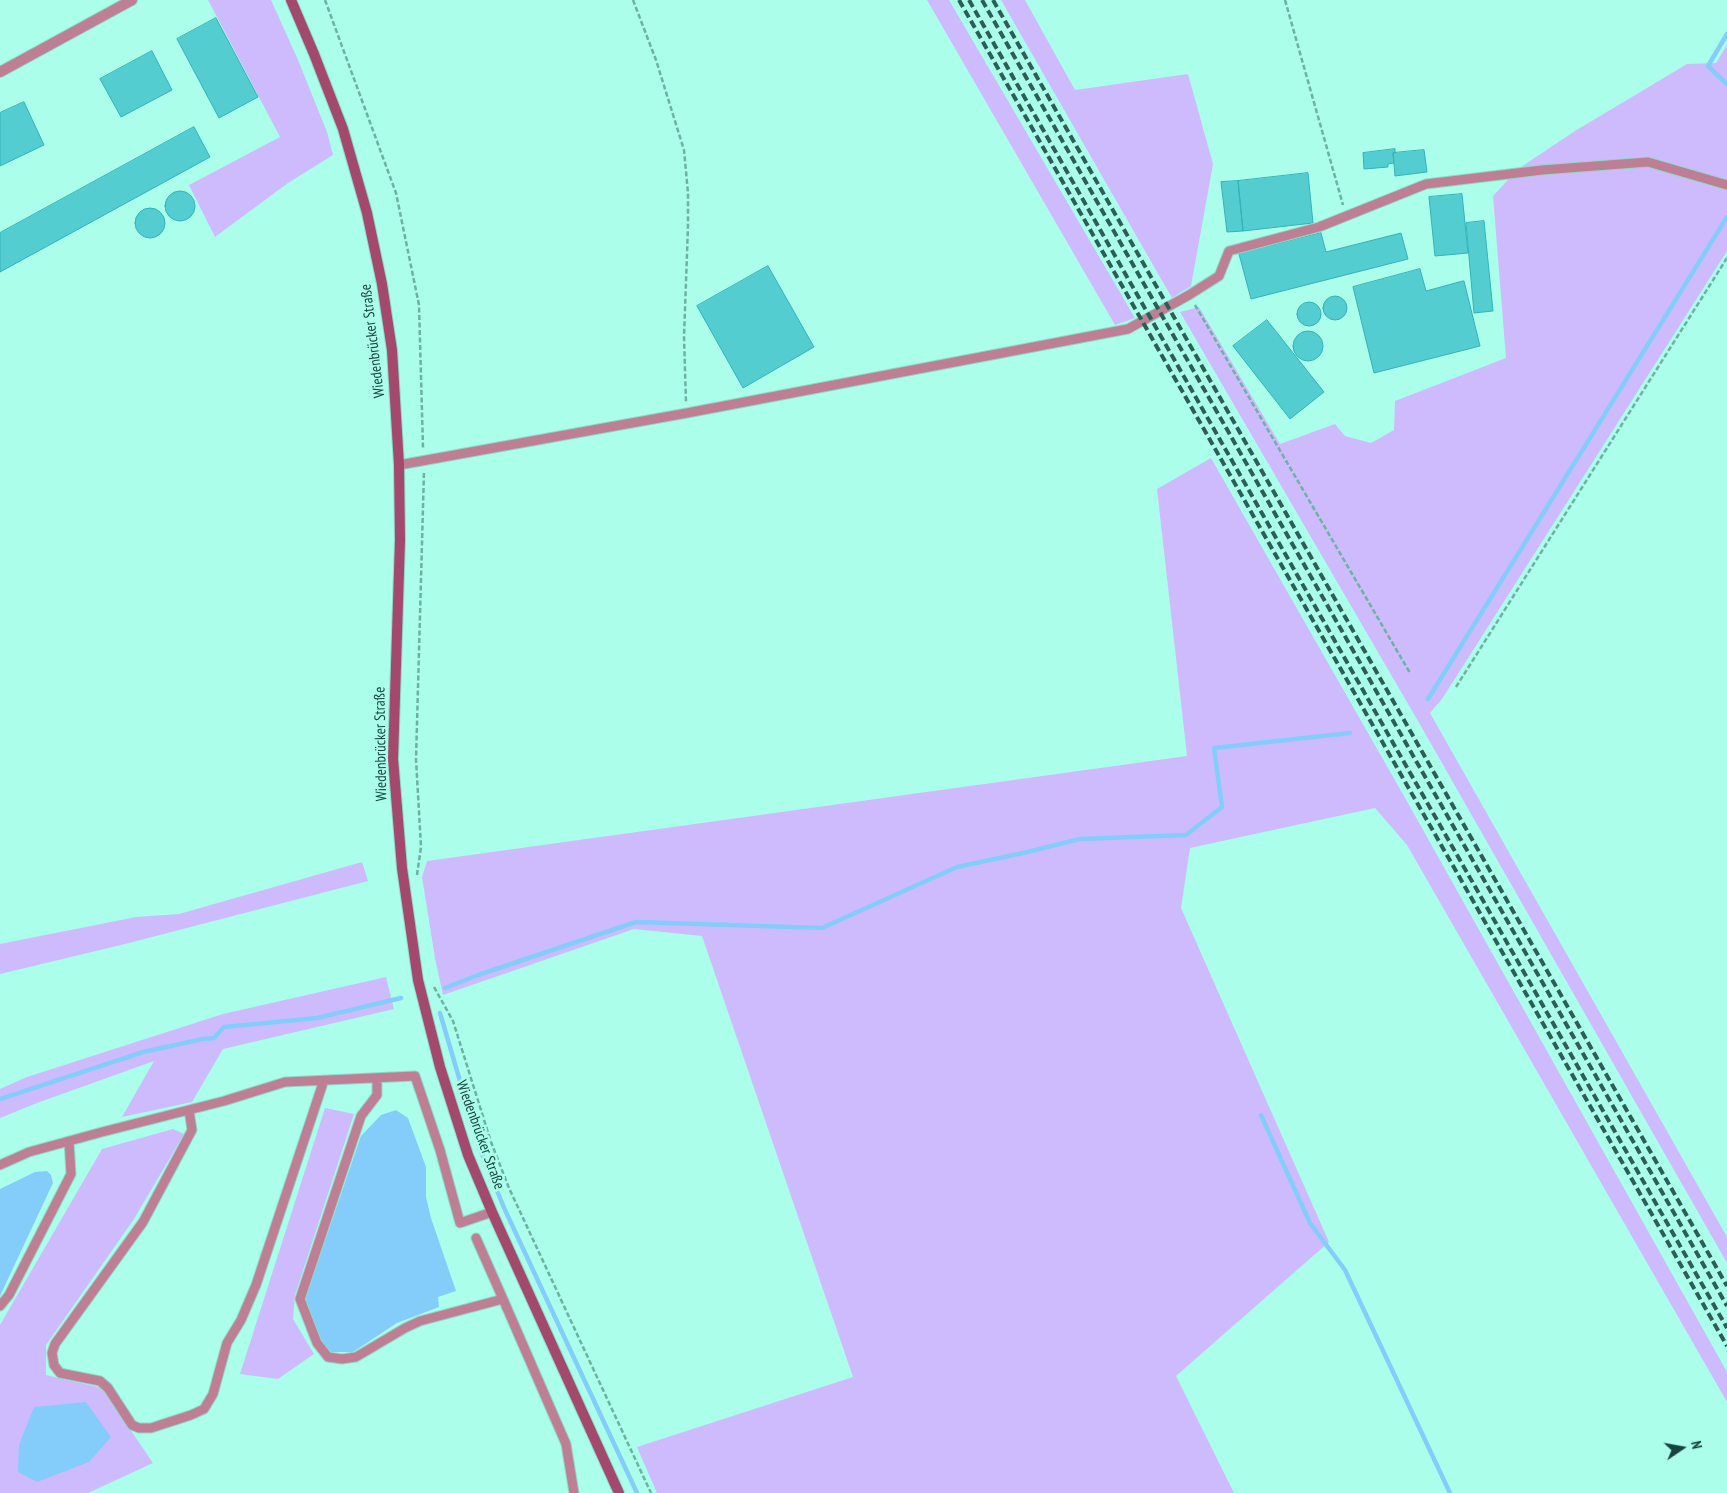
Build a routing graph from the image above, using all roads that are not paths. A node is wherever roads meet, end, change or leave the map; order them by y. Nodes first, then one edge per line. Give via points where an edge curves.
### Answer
1 (132, 0) edge
2 (292, 0) edge
3 (0, 72) edge
4 (1727, 185) edge
5 (399, 465) junction
6 (377, 1078) junction
7 (324, 1080) junction
8 (189, 1110) junction
9 (69, 1141) junction
10 (0, 1165) edge
11 (492, 1212) junction
12 (476, 1238) dead end
13 (503, 1299) junction
14 (0, 1306) edge
15 (574, 1493) edge
16 (619, 1493) edge

1 - 3 street
2 - 5 street, Wiedenbrücker Straße via 343,129 367,213 392,350
4 - 5 lane via 1648,162 1426,184 1319,227 1229,251 1219,276 1128,330
5 - 11 street, Wiedenbrücker Straße via 400,540 393,759 402,868 418,980 440,1067 468,1154
6 - 7 lane
6 - 11 lane via 415,1076 460,1223
6 - 13 lane via 377,1095 361,1116 300,1298 317,1343 328,1357 356,1357 420,1321
7 - 8 lane via 285,1082
7 - 8 lane via 256,1285 242,1320 227,1343 212,1394 204,1409 190,1416 151,1428 139,1428 132,1425 100,1381 60,1373 54,1365 52,1353 73,1317 143,1222 192,1130
8 - 9 lane
9 - 10 lane via 29,1152
9 - 14 lane via 71,1174 9,1295
11 - 16 street, Wiedenbrücker Straße
12 - 13 lane
13 - 15 lane via 566,1444

